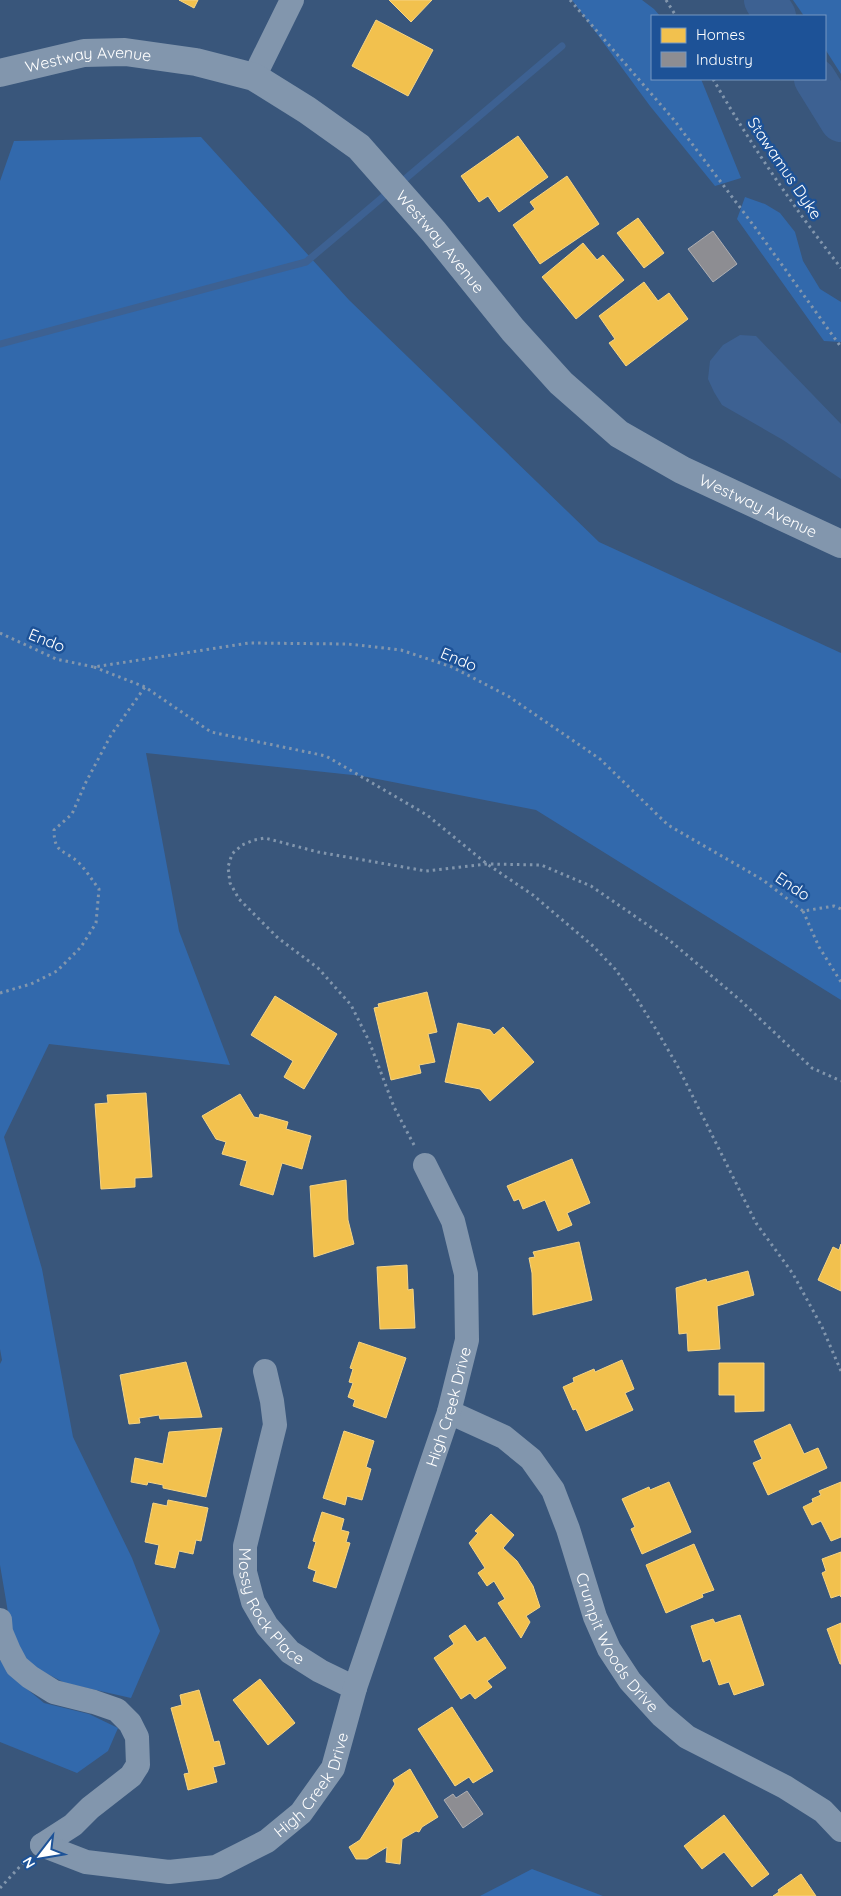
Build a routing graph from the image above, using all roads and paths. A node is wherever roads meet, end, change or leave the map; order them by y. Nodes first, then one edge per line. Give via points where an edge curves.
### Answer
1 (292, 0) edge
2 (570, 0) edge
3 (666, 0) edge
4 (675, 15) edge
5 (0, 73) edge
6 (254, 77) junction
7 (714, 80) edge
8 (841, 268) edge
9 (841, 347) edge
10 (841, 544) edge
11 (0, 634) edge
12 (94, 667) junction
13 (145, 687) junction
14 (487, 864) junction
15 (841, 909) edge
16 (803, 912) junction
17 (841, 982) edge
18 (0, 993) edge
19 (841, 1081) edge
20 (425, 1165) joint
21 (265, 1370) dead end
22 (841, 1371) edge
23 (449, 1412) junction
24 (0, 1620) edge
25 (355, 1688) junction
26 (841, 1830) edge
27 (42, 1845) junction
28 (0, 1888) edge

1 - 6 street
2 - 9 path via 674,120
3 - 4 path
5 - 6 street, Westway Avenue via 84,53 125,52 196,62
6 - 10 street, Westway Avenue via 359,147 561,383 619,434 682,470
7 - 8 path, Stawamus Dyke via 743,131
11 - 12 path, Endo via 56,659
12 - 13 path
12 - 16 path, Endo via 249,643 348,644 401,650 452,667 508,696 600,759 668,825 763,880
13 - 14 path via 211,732 326,756 426,814
13 - 18 path via 111,735 72,814 54,830 54,842 62,852 79,862 98,889 96,923 82,946 57,971 31,984
14 - 19 path via 541,865 591,886 668,939 740,1000 812,1068
14 - 20 path via 426,871 318,852 265,838 242,845 232,854 228,867 230,883 239,899 278,938 318,968 351,1005 369,1041 394,1107
14 - 22 path via 558,915 615,969 637,999 677,1065 756,1223 793,1274
15 - 16 path, Endo via 834,906
16 - 17 path via 819,947
20 - 23 street, High Creek Drive via 452,1221 466,1274 467,1340
21 - 25 street, Mossy Rock Place via 274,1425 245,1546 245,1572 253,1602 267,1626 290,1652
23 - 25 street, High Creek Drive
23 - 26 street, Crumpit Woods Drive via 504,1438 531,1459 553,1490 595,1617 609,1649 630,1681 661,1716 687,1737 785,1787 823,1812
24 - 27 street via 8,1651 30,1677 54,1692 117,1710 130,1723 137,1737 138,1765 131,1776 73,1825
25 - 27 street, High Creek Drive via 333,1768 301,1813 267,1841 216,1867 169,1872 86,1862
27 - 28 path

